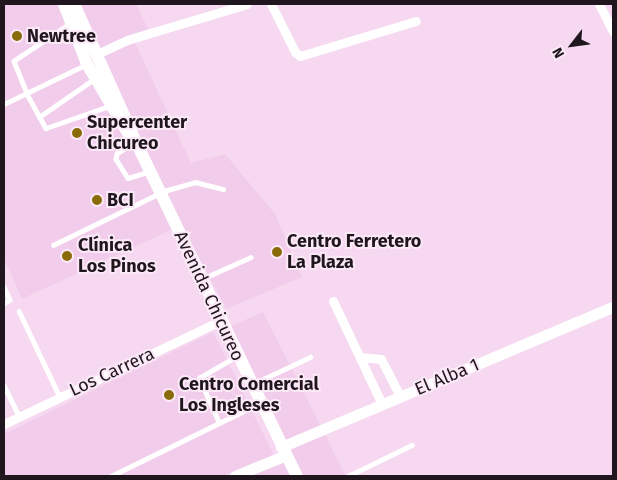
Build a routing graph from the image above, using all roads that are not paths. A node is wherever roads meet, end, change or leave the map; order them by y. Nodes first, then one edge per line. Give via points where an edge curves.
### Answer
1 (64, 4) edge
2 (74, 4) edge
3 (247, 4) edge
4 (271, 4) edge
5 (600, 4) edge
6 (416, 21) dead end
7 (70, 24) junction
8 (613, 32) edge
9 (90, 38) junction
10 (97, 54) junction
11 (87, 64) junction
12 (100, 77) junction
13 (28, 94) junction
14 (4, 104) edge
15 (109, 106) junction
16 (39, 117) junction
17 (136, 142) junction
18 (150, 171) junction
19 (222, 189) dead end
20 (160, 193) junction
21 (53, 245) dead end
22 (251, 257) dead end
23 (201, 279) junction
24 (4, 287) edge
25 (333, 301) dead end
26 (4, 304) edge
27 (613, 307) edge
28 (19, 311) dead end
29 (220, 321) junction
30 (237, 356) junction
31 (310, 357) dead end
32 (361, 357) junction
33 (251, 384) junction
34 (4, 385) edge
35 (400, 396) junction
36 (60, 397) junction
37 (260, 403) junction
38 (382, 404) junction
39 (19, 416) junction
40 (220, 423) junction
41 (4, 424) edge
42 (412, 445) dead end
43 (283, 451) junction
44 (111, 476) edge
45 (235, 476) edge
46 (297, 476) edge
47 (348, 476) edge

1 - 7 main road, Avenida Chicureo
2 - 9 main road, Avenida Chicureo
3 - 10 street via 128,40
4 - 6 street via 300,56
5 - 8 street
7 - 11 main road, Avenida Chicureo
7 - 13 lane via 14,61
9 - 10 main road, Avenida Chicureo
9 - 11 lane via 91,54
10 - 12 main road, Avenida Chicureo
11 - 12 main road, Avenida Chicureo
11 - 13 lane
12 - 15 main road, Avenida Chicureo
12 - 16 lane
12 - 17 main road, Avenida Chicureo
13 - 14 lane
13 - 16 lane
15 - 16 lane via 51,128 46,128
15 - 17 main road, Avenida Chicureo
17 - 18 main road, Avenida Chicureo
17 - 18 lane via 117,154 116,159 128,178
18 - 20 main road, Avenida Chicureo
19 - 20 lane via 195,182
20 - 21 lane
20 - 23 main road, Avenida Chicureo
22 - 23 lane
23 - 29 main road, Avenida Chicureo
24 - 26 lane via 10,300
25 - 32 street
27 - 35 street, El Alba 1
28 - 36 lane
29 - 30 main road, Avenida Chicureo
29 - 36 street, Los Carrera
30 - 33 main road, Avenida Chicureo
30 - 40 lane via 198,378
31 - 33 lane
32 - 35 street via 382,359
32 - 38 street
33 - 37 main road, Avenida Chicureo
34 - 39 lane
35 - 38 street, El Alba 1
36 - 39 street, Los Carrera
37 - 40 lane
37 - 43 main road, Avenida Chicureo
38 - 43 street, El Alba 1
39 - 41 street, Los Carrera
40 - 44 lane
42 - 47 lane
43 - 45 street, El Alba 1
43 - 46 main road, Avenida Chicureo

